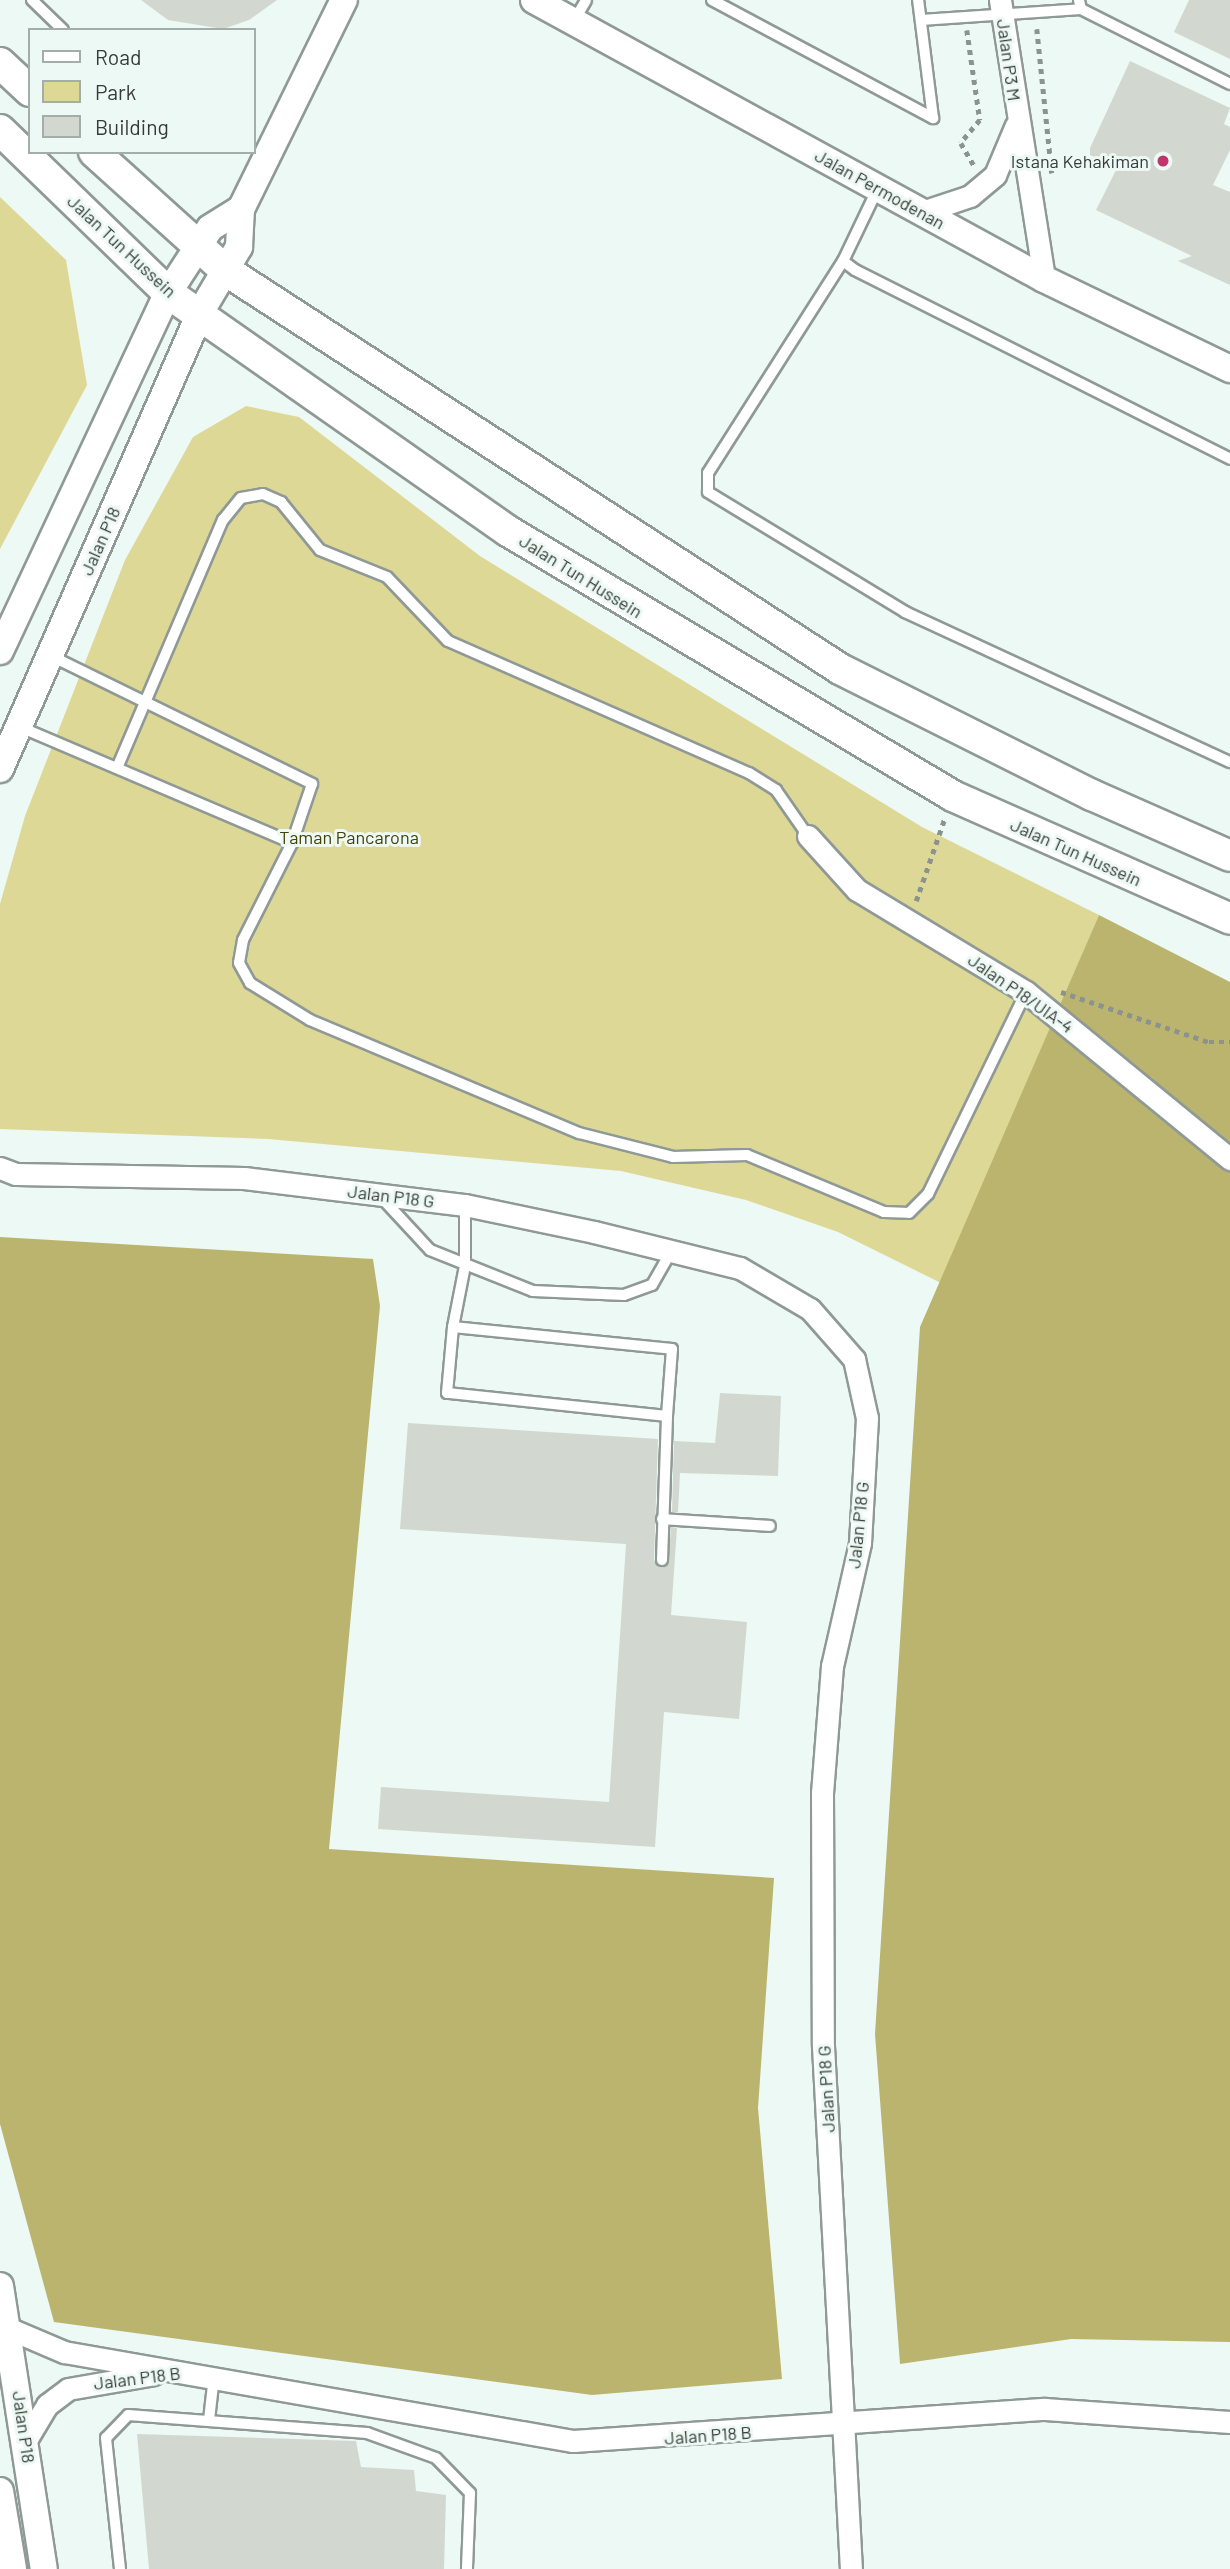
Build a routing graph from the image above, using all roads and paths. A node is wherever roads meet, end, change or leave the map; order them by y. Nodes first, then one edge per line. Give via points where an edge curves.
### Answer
1 (32, 0) edge
2 (344, 0) edge
3 (534, 0) edge
4 (712, 0) edge
5 (918, 0) edge
6 (1080, 4) edge
7 (1001, 6) edge
8 (580, 10) edge
9 (1035, 10) junction
10 (964, 14) junction
11 (921, 20) junction
12 (61, 28) edge
13 (0, 63) edge
14 (1230, 84) edge
15 (28, 89) edge
16 (1018, 120) junction
17 (0, 130) edge
18 (96, 154) edge
19 (985, 183) junction
20 (878, 188) junction
21 (1031, 198) junction
22 (241, 209) junction
23 (922, 212) junction
24 (195, 249) junction
25 (843, 261) junction
26 (225, 270) junction
27 (1044, 279) junction
28 (168, 293) junction
29 (200, 313) junction
30 (1230, 369) edge
31 (1230, 459) edge
32 (8, 618) edge
33 (0, 651) edge
34 (49, 655) junction
35 (143, 703) junction
36 (18, 726) junction
37 (1230, 762) edge
38 (117, 768) junction
39 (0, 769) edge
40 (939, 833) dead end
41 (808, 836) joint
42 (292, 842) junction
43 (1230, 856) edge
44 (910, 919) junction
45 (1230, 919) edge
46 (1026, 992) junction
47 (1230, 1042) edge
48 (1230, 1159) edge
49 (5, 1176) edge
50 (379, 1194) junction
51 (465, 1205) junction
52 (671, 1250) junction
53 (465, 1266) junction
54 (453, 1327) junction
55 (667, 1416) junction
56 (662, 1518) junction
57 (770, 1527) dead end
58 (662, 1560) dead end
59 (0, 2286) edge
60 (10, 2329) junction
61 (191, 2371) junction
62 (214, 2376) junction
63 (370, 2405) junction
64 (209, 2420) junction
65 (1230, 2422) edge
66 (845, 2425) junction
67 (367, 2433) junction
68 (26, 2440) junction
69 (0, 2491) edge
70 (13, 2569) edge
71 (44, 2569) edge
72 (120, 2569) edge
73 (467, 2569) edge
74 (851, 2569) edge

1 - 12 lane
2 - 22 street
3 - 8 street, Jalan Permodenan
4 - 11 lane via 933,118
5 - 11 lane
6 - 9 lane
6 - 14 lane
7 - 9 lane
7 - 10 lane
7 - 16 street, Jalan P3 M
8 - 20 street, Jalan Permodenan
9 - 21 path via 1054,194
10 - 11 lane
10 - 19 path via 980,120 961,143
13 - 15 main road
16 - 19 street, Jalan P3 M via 1003,162
16 - 21 street, Jalan P3 M
17 - 28 main road, Jalan Tun Hussein
18 - 24 main road
19 - 23 street, Jalan P3 M via 970,196
20 - 23 street, Jalan Permodenan
20 - 25 lane
21 - 27 street, Jalan P3 M
22 - 24 street via 210,228
22 - 26 street, Jalan P18 via 239,247
23 - 27 street, Jalan Permodenan
24 - 26 main road
24 - 28 street
25 - 31 lane
25 - 37 lane via 708,473 708,492 905,612
26 - 29 street, Jalan P18
26 - 43 main road via 840,669 1091,795
27 - 30 street, Jalan Permodenan
28 - 29 main road, Jalan Tun Hussein
28 - 32 street
29 - 34 street, Jalan P18
29 - 45 main road, Jalan Tun Hussein via 508,531 695,646 953,796
32 - 33 street
34 - 35 lane
34 - 36 street, Jalan P18
35 - 38 lane
35 - 41 lane via 223,520 241,498 272,497 308,541 387,577 448,640 762,780
35 - 42 lane via 306,778 312,793
36 - 38 lane
36 - 39 street, Jalan P18
38 - 42 lane
40 - 44 path
41 - 44 street, Jalan P18/UIA-4 via 857,890
42 - 46 lane via 239,953 243,974 270,1000 579,1133 673,1157 747,1155 898,1215 909,1213 928,1194
44 - 46 street, Jalan P18/UIA-4
46 - 47 path via 1088,998 1178,1033
46 - 48 street, Jalan P18/UIA-4
49 - 50 street, Jalan P18 G via 244,1178
50 - 51 street, Jalan P18 G
50 - 53 lane via 430,1250
51 - 52 street, Jalan P18 G
51 - 53 lane
52 - 53 lane via 652,1285 624,1296 533,1291
52 - 66 street, Jalan P18 G via 740,1268 810,1309 854,1359 867,1418 860,1543 832,1666 822,1792 823,2046
53 - 54 lane
54 - 55 lane via 672,1349
54 - 55 lane via 447,1393
55 - 56 lane
56 - 57 lane
56 - 58 lane
59 - 60 street, Jalan P18
60 - 61 street, Jalan P18 B via 64,2352
60 - 68 street, Jalan P18
61 - 62 street, Jalan P18 B
61 - 68 street, Jalan P18 B via 104,2378 68,2389 47,2405
62 - 63 street, Jalan P18 B
62 - 64 lane
63 - 66 street, Jalan P18 B via 573,2441
63 - 67 lane
64 - 67 lane
64 - 72 lane via 128,2415 115,2423 106,2438
65 - 66 street, Jalan P18 B via 1045,2409
66 - 74 street, Jalan P18 G
67 - 73 lane via 436,2458 458,2474 470,2494
68 - 71 street, Jalan P18
69 - 70 street

